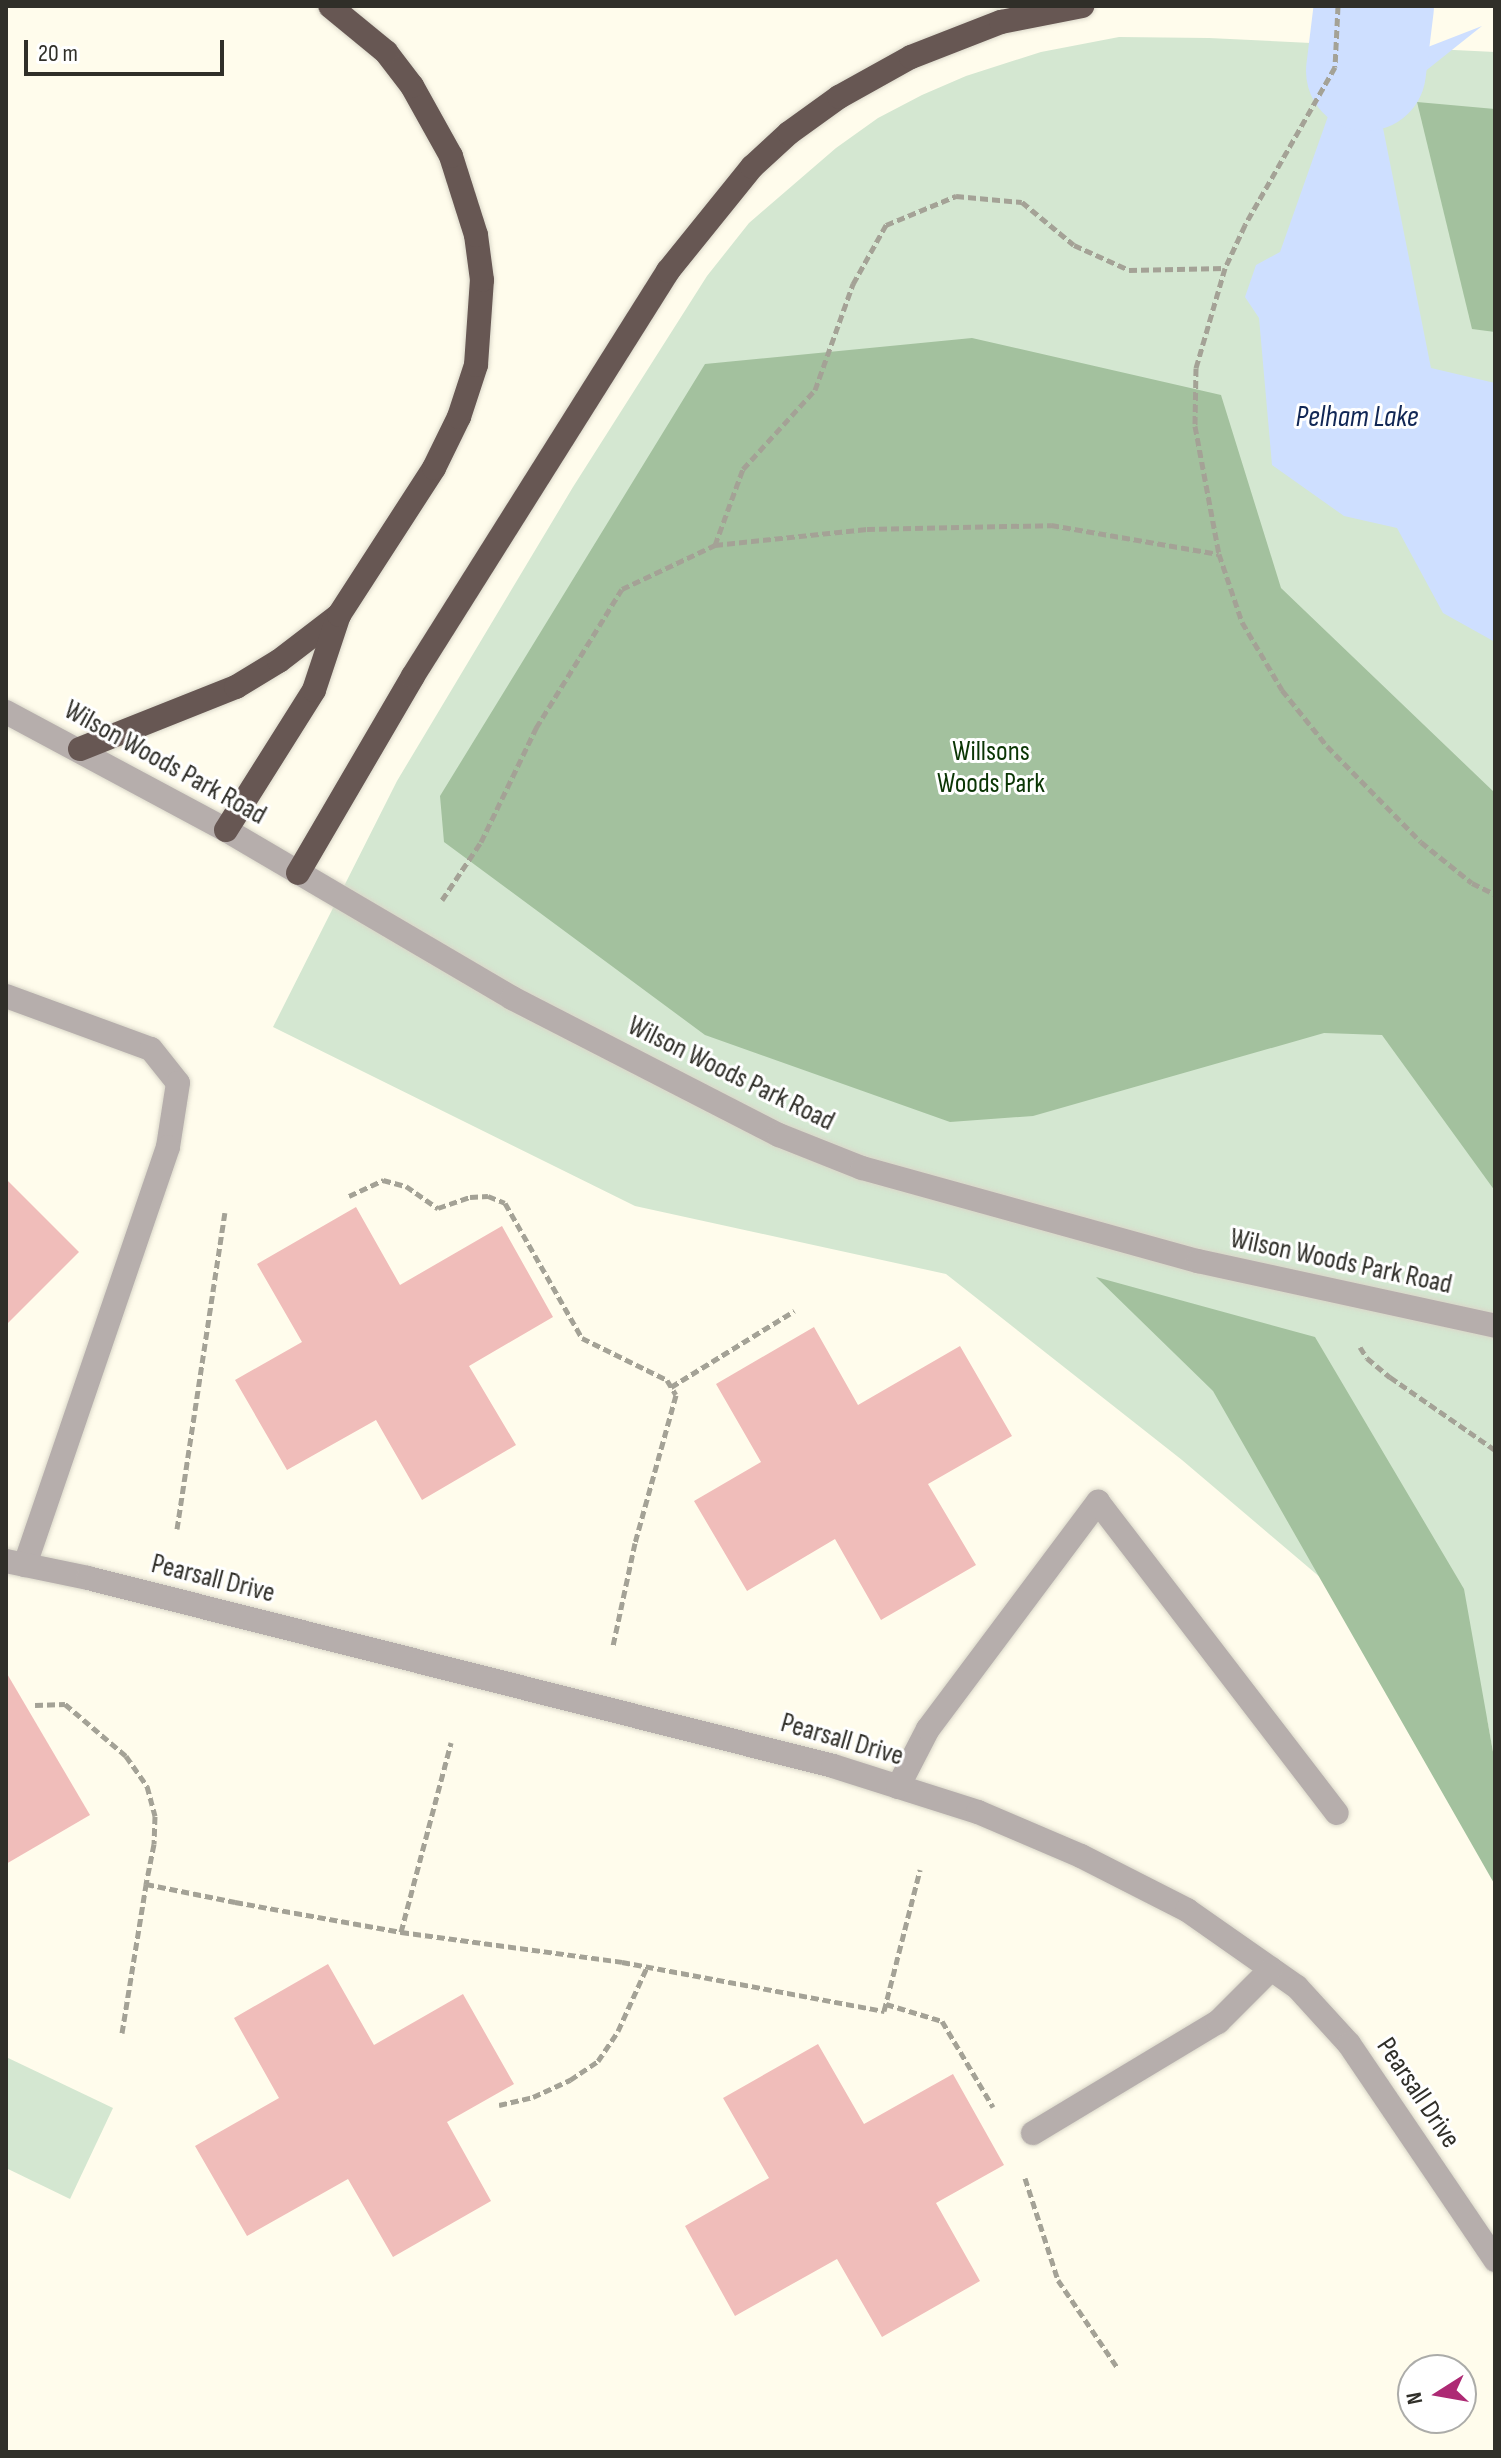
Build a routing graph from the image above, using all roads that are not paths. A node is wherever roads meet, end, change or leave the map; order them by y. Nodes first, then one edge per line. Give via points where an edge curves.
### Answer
1 (330, 6) edge
2 (1082, 6) edge
3 (339, 615) junction
4 (6, 712) edge
5 (80, 749) junction
6 (226, 830) junction
7 (298, 873) junction
8 (6, 996) edge
9 (1495, 1326) edge
10 (15, 1563) edge
11 (898, 1787) junction
12 (1337, 1813) dead end
13 (1271, 1969) junction
14 (1033, 2133) dead end
15 (1495, 2260) edge

1 - 3 highway via 386,52 433,122 465,192 482,280 476,365 459,417 434,468
2 - 7 highway via 1001,22 911,57 830,103 752,167 668,271 413,676
3 - 5 highway via 236,687
3 - 6 highway via 314,690
4 - 5 street, Wilson Woods Park Road
5 - 6 street, Wilson Woods Park Road
6 - 7 street, Wilson Woods Park Road
7 - 9 street, Wilson Woods Park Road via 512,998 765,1128 862,1168 1198,1261
8 - 10 street via 151,1049 178,1083 168,1147
10 - 11 street, Pearsall Drive via 833,1766
11 - 12 street via 928,1729 1098,1502
11 - 13 street, Pearsall Drive via 978,1812 1081,1856 1187,1910
13 - 14 street via 1218,2022
13 - 15 street, Pearsall Drive via 1297,1987 1349,2044

